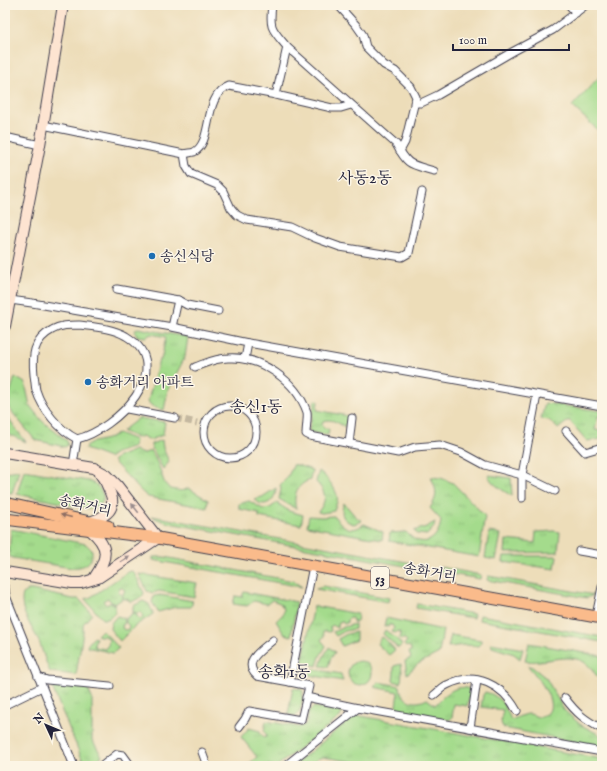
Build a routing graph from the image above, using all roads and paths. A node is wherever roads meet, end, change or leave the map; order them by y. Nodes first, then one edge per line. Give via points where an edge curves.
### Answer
1 (63, 5) edge
2 (272, 5) edge
3 (338, 5) edge
4 (569, 5) edge
5 (586, 5) edge
6 (576, 12) junction
7 (287, 47) junction
8 (276, 95) junction
9 (414, 104) junction
10 (351, 105) junction
11 (43, 125) junction
12 (5, 137) edge
13 (40, 145) junction
14 (400, 151) junction
15 (184, 154) junction
16 (434, 171) dead end
17 (422, 192) dead end
18 (117, 289) dead end
19 (10, 300) junction
20 (178, 300) junction
21 (218, 311) dead end
22 (102, 315) junction
23 (5, 326) edge
24 (98, 327) junction
25 (172, 327) junction
26 (248, 343) junction
27 (245, 359) junction
28 (195, 367) dead end
29 (537, 395) junction
30 (602, 406) edge
31 (127, 409) junction
32 (175, 418) tunnel mouth
33 (352, 418) dead end
34 (201, 424) joint
35 (566, 431) dead end
36 (77, 439) junction
37 (349, 444) junction
38 (602, 447) edge
39 (5, 452) edge
40 (73, 465) junction
41 (94, 468) junction
42 (522, 475) junction
43 (555, 491) dead end
44 (522, 498) dead end
45 (5, 503) edge
46 (5, 519) edge
47 (90, 526) junction
48 (158, 538) junction
49 (579, 551) dead end
50 (602, 555) edge
51 (313, 566) junction
52 (5, 572) edge
53 (92, 580) junction
54 (602, 587) edge
55 (5, 593) edge
56 (599, 617) edge
57 (273, 640) dead end
58 (38, 677) junction
59 (478, 680) junction
60 (290, 682) junction
61 (110, 686) dead end
62 (42, 687) junction
63 (434, 694) dead end
64 (306, 697) junction
65 (565, 698) dead end
66 (5, 705) edge
67 (358, 708) junction
68 (517, 711) dead end
69 (239, 727) dead end
70 (470, 728) junction
71 (602, 729) edge
72 (202, 752) dead end
73 (602, 752) edge
74 (74, 766) edge
75 (102, 766) edge
76 (131, 766) edge
77 (207, 766) edge
78 (285, 766) edge

1 - 11 street
2 - 7 street via 272,30
3 - 9 street via 363,34 366,47 411,87 416,97
4 - 6 street
5 - 6 street
6 - 9 street via 553,30 438,95
7 - 8 street
7 - 10 street
8 - 10 street via 332,108
8 - 15 street via 229,86 222,89 215,98 199,147 194,152
9 - 14 street via 405,142
10 - 14 street via 388,136
11 - 13 street
11 - 15 street
12 - 13 street
13 - 19 street
14 - 16 street via 410,164
15 - 17 street via 186,166 191,174 224,191 230,208 247,220 292,227 340,247 402,257 409,252
18 - 20 street
19 - 22 street
19 - 23 street
20 - 21 street via 187,305
20 - 25 street
22 - 24 street
22 - 25 street
24 - 31 street via 127,336 144,354 145,377 140,391
24 - 36 street via 79,325 53,329 38,341 34,350 36,390 55,421
25 - 26 street
26 - 27 street
26 - 29 street
27 - 28 street via 214,360
27 - 37 street via 273,370 287,381 298,395 307,414 306,434
29 - 30 street
29 - 42 street
31 - 32 street
31 - 36 street via 107,426 88,437
33 - 37 street
34 - 34 street via 207,446 220,456 241,456 250,449 255,440 256,429 252,418 245,410 235,406 219,408
35 - 38 street via 585,452
36 - 40 street
37 - 42 street via 398,453 415,447 440,445 461,452 485,465
39 - 40 street
40 - 41 street
41 - 47 street via 104,478 113,502 103,518
48 -> 41 street via 117,485 107,475
42 - 43 street
42 - 44 street
47 -> 45 main road, 송화거리 / 53 via 21,505
46 - 47 main road, 송화거리 / 53
47 - 48 main road, 송화거리 / 53
47 - 53 street via 105,551 100,570
48 - 51 main road, 송화거리 / 53
53 -> 48 street
49 - 50 street
51 - 56 main road, 송화거리 / 53
51 - 60 street
52 - 53 street via 72,583
54 - 56 street
55 - 58 street
57 - 60 street via 252,659 250,666 257,676
58 - 61 street
58 - 62 street
59 - 63 street via 463,679 447,685
59 - 68 street via 489,682 501,690
59 - 70 street
60 - 64 street via 309,686
62 - 66 street
62 - 74 street
64 - 67 street
64 - 69 street via 302,720 249,711
65 - 71 street via 575,711
67 - 70 street
67 - 78 street
70 - 73 street
72 - 77 street
75 - 76 street via 117,754 123,755

